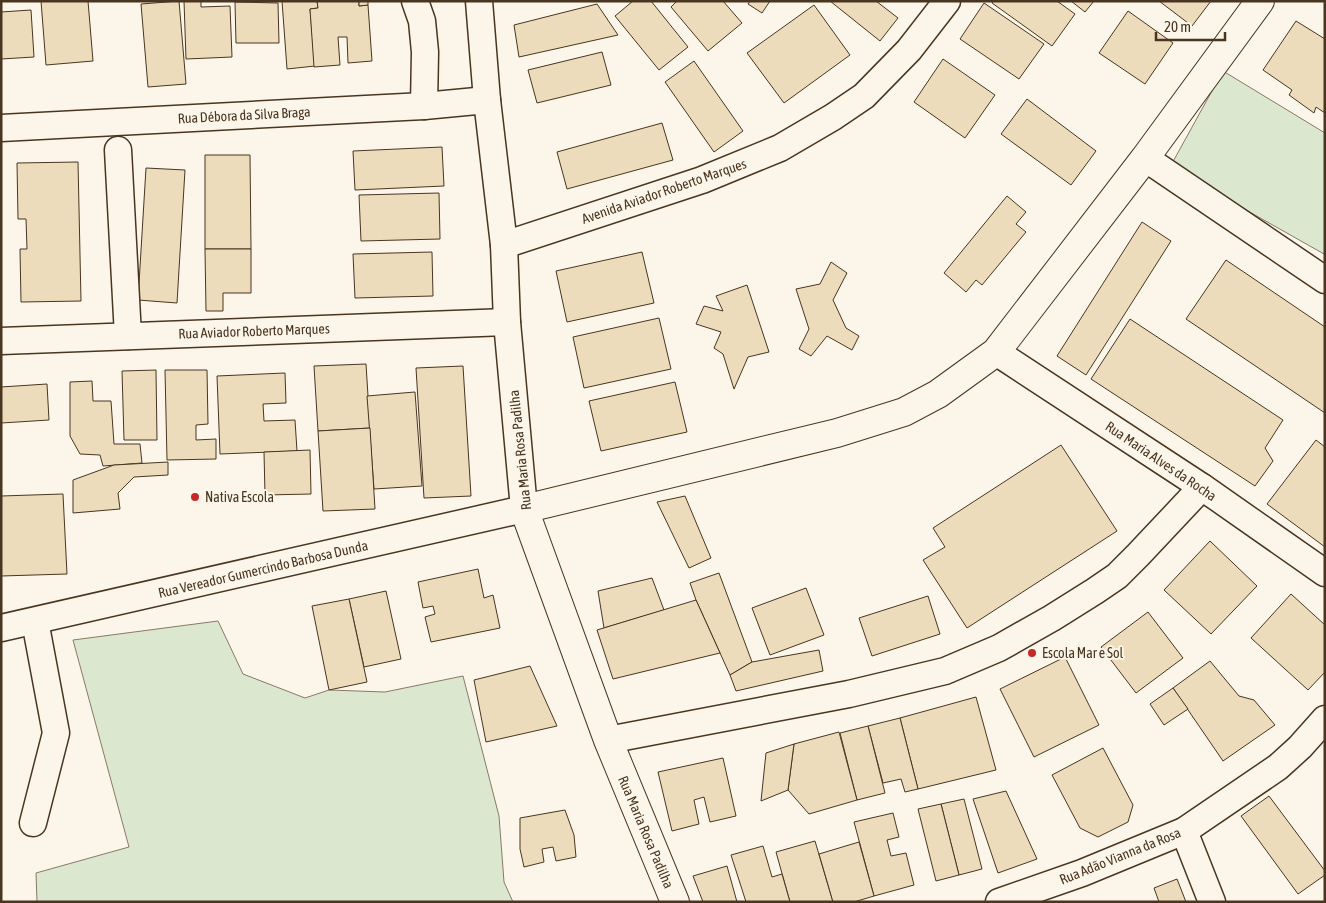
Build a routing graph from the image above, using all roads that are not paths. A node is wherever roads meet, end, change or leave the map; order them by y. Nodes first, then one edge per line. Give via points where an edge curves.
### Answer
1 (415, 1) edge
2 (479, 1) edge
3 (947, 1) edge
4 (1260, 1) edge
5 (487, 100) junction
6 (424, 106) junction
7 (1, 128) edge
8 (118, 150) dead end
9 (1145, 158) junction
10 (504, 245) junction
11 (1325, 280) edge
12 (507, 322) junction
13 (128, 336) junction
14 (1, 341) edge
15 (996, 352) junction
16 (1202, 487) junction
17 (524, 509) junction
18 (1325, 573) edge
19 (36, 621) junction
20 (1, 628) edge
21 (1325, 719) edge
22 (608, 740) junction
23 (33, 823) dead end
24 (1184, 831) junction
25 (675, 902) edge
26 (999, 902) edge
27 (1212, 902) edge

1 - 6 street via 422,21 426,52
2 - 5 street, Rua Maria Rosa Padilha
3 - 10 street, Avenida Aviador Roberto Marques via 908,50 864,96 780,148 702,180
4 - 9 main road
5 - 6 street, Rua Débora da Silva Braga
5 - 10 street, Rua Maria Rosa Padilha
6 - 7 street, Rua Débora da Silva Braga
8 - 13 street
9 - 11 street
9 - 15 main road
10 - 12 street, Rua Maria Rosa Padilha
12 - 13 street, Rua Aviador Roberto Marques
12 - 17 street, Rua Maria Rosa Padilha
13 - 14 street, Rua Aviador Roberto Marques
15 - 16 street, Rua Maria Alves da Rocha
15 - 17 main road via 938,394 904,412 837,433
16 - 18 street, Rua Maria Alves da Rocha
16 - 22 street via 1117,576 999,648 945,671 849,694
17 - 19 street, Rua Vereador Gumercindo Barbosa Dunda
17 - 22 main road, Rua Maria Rosa Padilha
19 - 20 street, Rua Vereador Gumercindo Barbosa Dunda
19 - 23 street via 56,733
21 - 24 street, Rua Adão Vianna da Rosa via 1278,766
22 - 25 main road, Rua Maria Rosa Padilha
24 - 26 street, Rua Adão Vianna da Rosa via 1082,873
24 - 27 street

